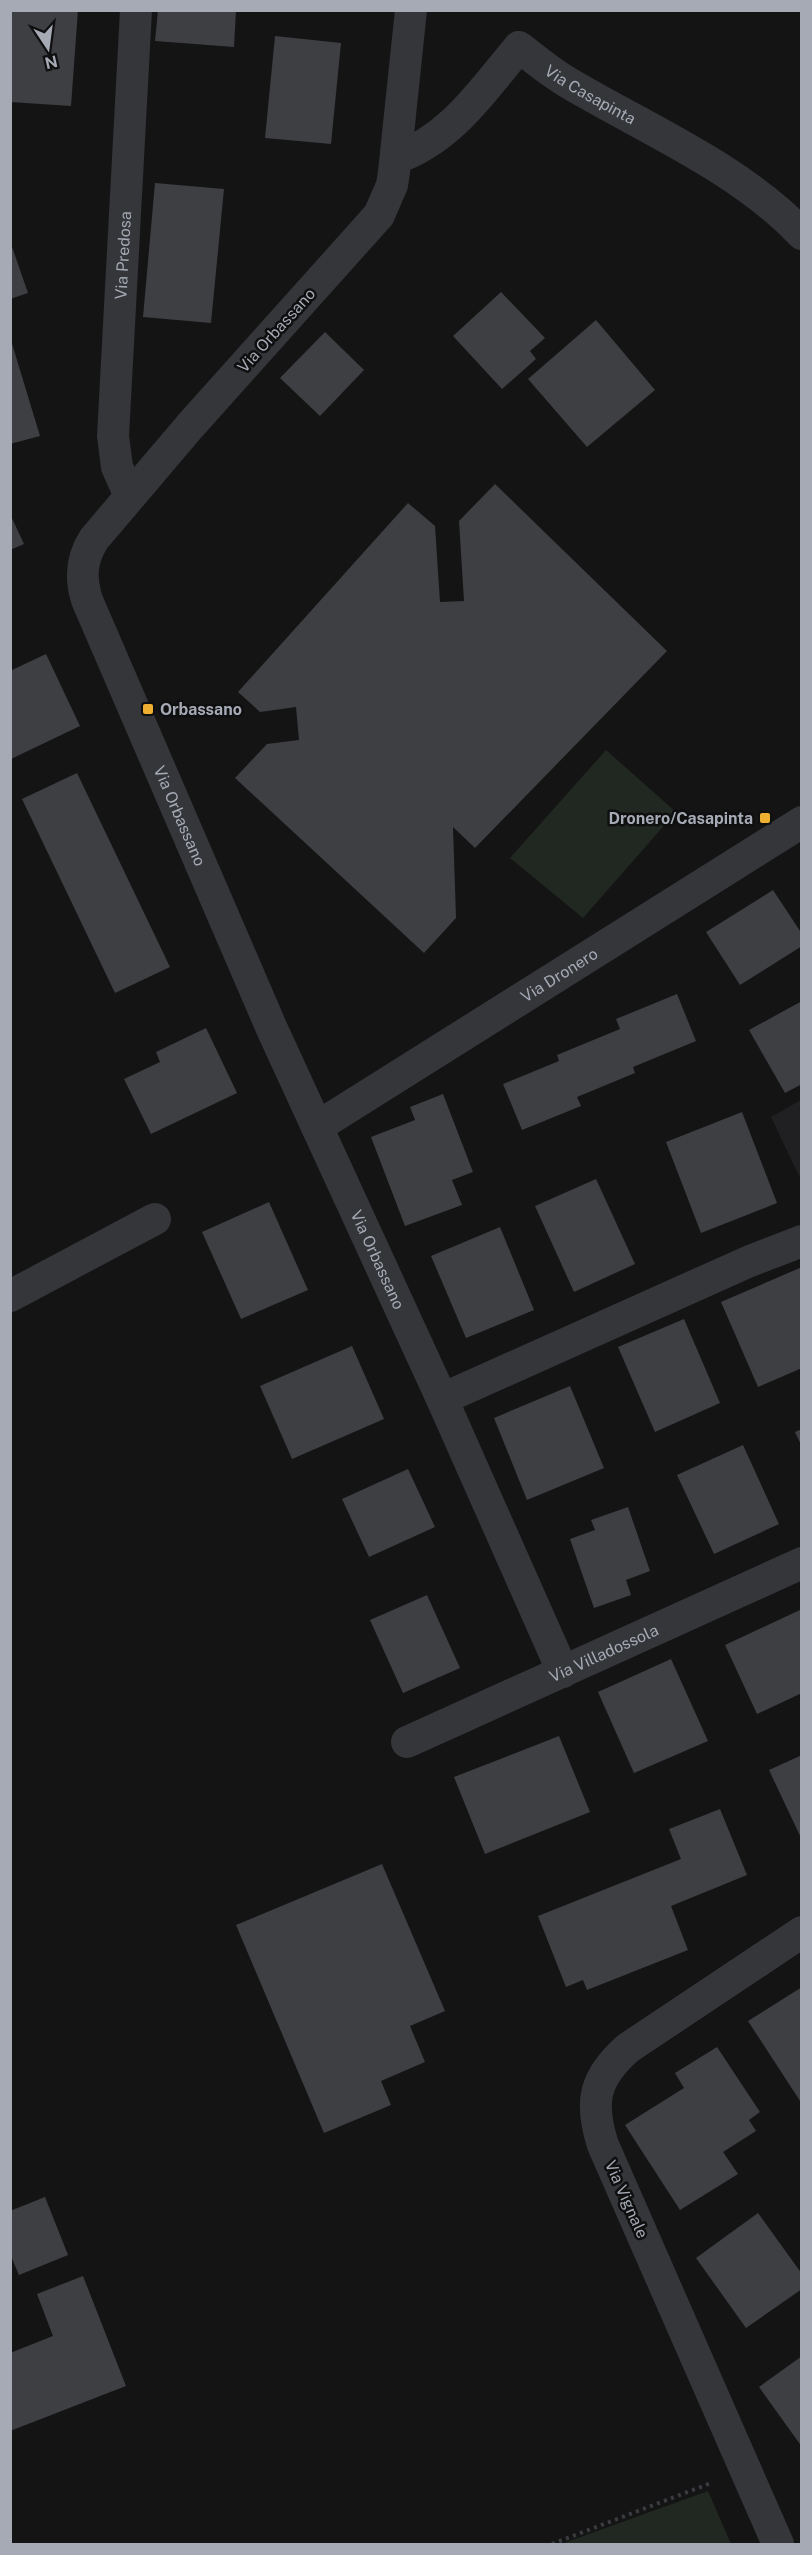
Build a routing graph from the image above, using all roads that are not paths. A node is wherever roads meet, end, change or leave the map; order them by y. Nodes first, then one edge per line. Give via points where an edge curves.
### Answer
1 (136, 10) edge
2 (411, 10) edge
3 (396, 158) junction
4 (801, 234) edge
5 (130, 496) junction
6 (801, 822) edge
7 (317, 1127) junction
8 (155, 1219) dead end
9 (801, 1241) edge
10 (10, 1296) edge
11 (442, 1399) junction
12 (801, 1563) edge
13 (563, 1672) junction
14 (407, 1743) dead end
15 (801, 1932) edge
16 (778, 2544) edge

1 - 5 street, Via Predosa via 113,436 117,467
2 - 3 street, Via Orbassano
3 - 4 street, Via Casapinta via 413,152 446,130 519,47 565,81 757,194
3 - 5 street, Via Orbassano via 388,195 373,223
5 - 7 street, Via Orbassano via 90,545 83,567 83,588
6 - 7 street, Via Dronero
7 - 11 street, Via Orbassano
8 - 10 street
9 - 11 street
11 - 13 street, Via Orbassano
12 - 13 street, Via Villadossola
13 - 14 street, Via Villadossola
15 - 16 street, Via Vignale via 628,2048 605,2072 595,2101 603,2145

